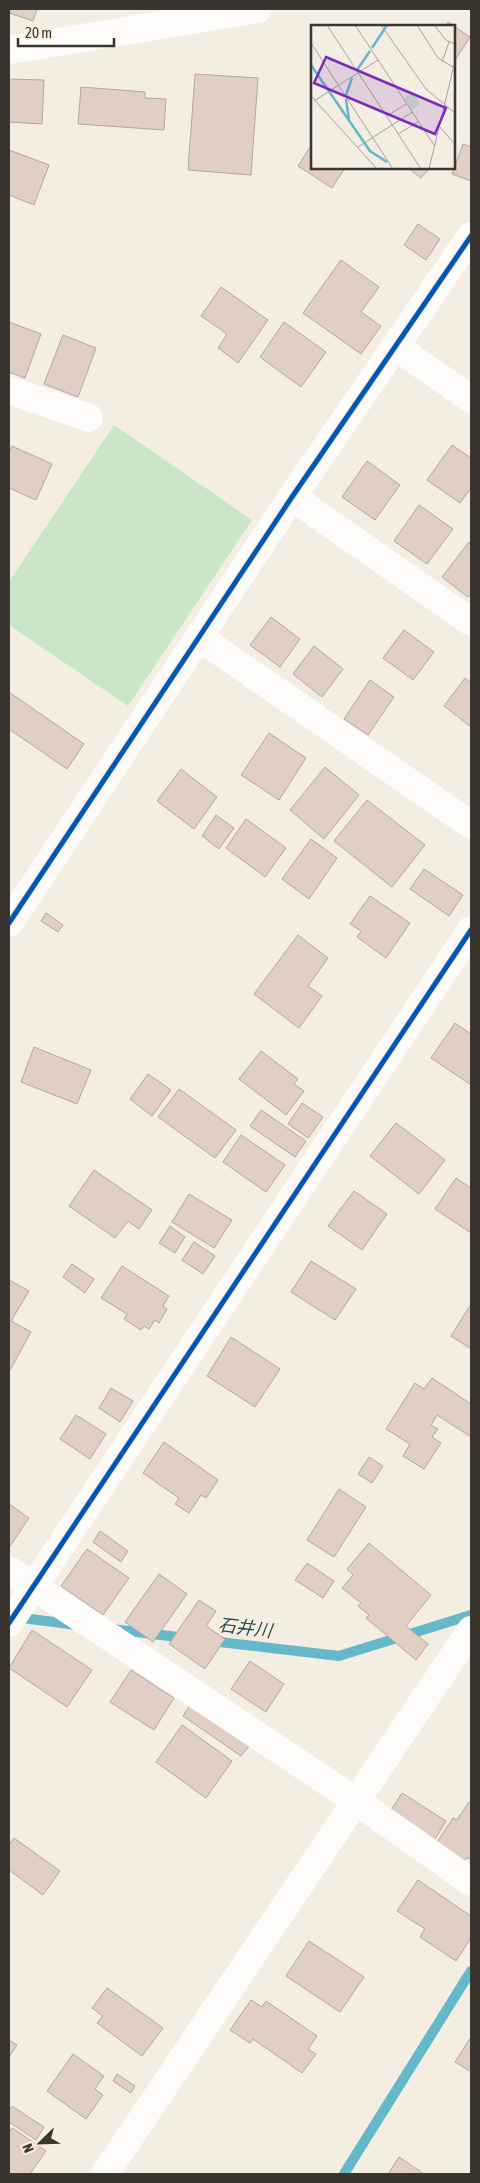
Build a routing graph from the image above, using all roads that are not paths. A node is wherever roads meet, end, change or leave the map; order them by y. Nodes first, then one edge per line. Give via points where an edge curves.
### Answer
1 (258, 9) edge
2 (9, 50) edge
3 (471, 236) edge
4 (396, 348) junction
5 (9, 390) edge
6 (471, 399) edge
7 (89, 418) dead end
8 (292, 497) junction
9 (471, 622) edge
10 (200, 638) junction
11 (471, 825) edge
12 (9, 923) edge
13 (471, 930) edge
14 (9, 1570) edge
15 (34, 1587) junction
16 (9, 1623) edge
17 (471, 1630) edge
18 (356, 1800) junction
19 (471, 1882) edge
20 (105, 2174) edge

1 - 2 street
3 - 4 street
4 - 6 street
4 - 8 street
5 - 7 street
8 - 9 street
8 - 10 street
10 - 11 street
10 - 12 street
13 - 15 street
14 - 15 street
15 - 16 street
15 - 18 street
17 - 18 street
18 - 19 street
18 - 20 street

